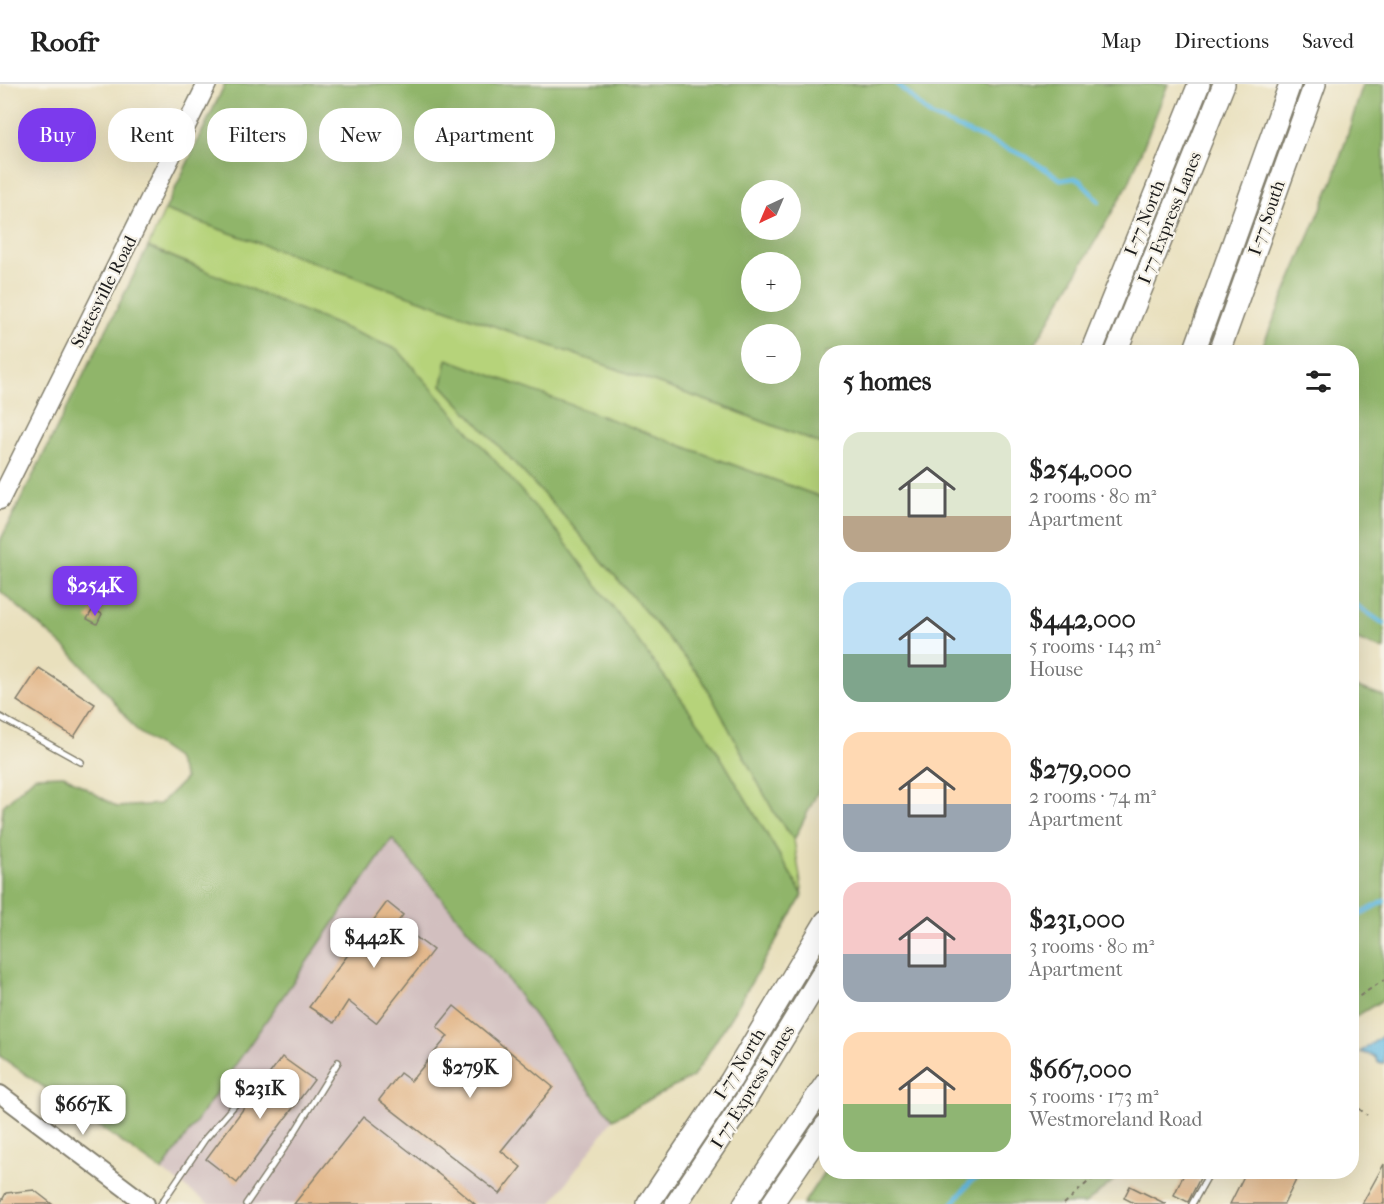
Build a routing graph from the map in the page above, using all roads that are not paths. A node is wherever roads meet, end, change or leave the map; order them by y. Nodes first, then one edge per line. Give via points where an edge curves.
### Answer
1 (207, 84) edge
2 (1199, 84) edge
3 (1215, 84) edge
4 (1224, 84) edge
5 (1290, 84) edge
6 (1315, 84) edge
7 (1202, 140) junction
8 (1094, 345) edge
9 (1119, 345) edge
10 (1197, 345) edge
11 (1222, 345) edge
12 (0, 500) edge
13 (0, 717) edge
14 (81, 762) dead end
15 (819, 933) edge
16 (819, 980) edge
17 (338, 1062) dead end
18 (819, 1093) edge
19 (0, 1094) edge
20 (239, 1100) dead end
21 (819, 1135) edge
22 (1206, 1179) edge
23 (146, 1204) edge
24 (161, 1204) edge
25 (246, 1204) edge
26 (648, 1204) edge
27 (676, 1204) edge
28 (744, 1204) edge
29 (772, 1204) edge
30 (1192, 1204) edge

1 - 12 main road, Statesville Road
2 - 8 highway, I-77 North
3 - 7 highway
4 - 7 highway, I 77 Express Lanes
5 - 10 highway
6 - 11 highway, I-77 South
7 - 9 highway, I 77 Express Lanes
13 - 14 lane
15 - 26 highway, I-77 North via 730,1080
16 - 27 highway, I 77 Express Lanes
17 - 25 lane
18 - 28 highway
19 - 23 street
20 - 24 lane via 205,1139
21 - 29 highway
22 - 30 lane

